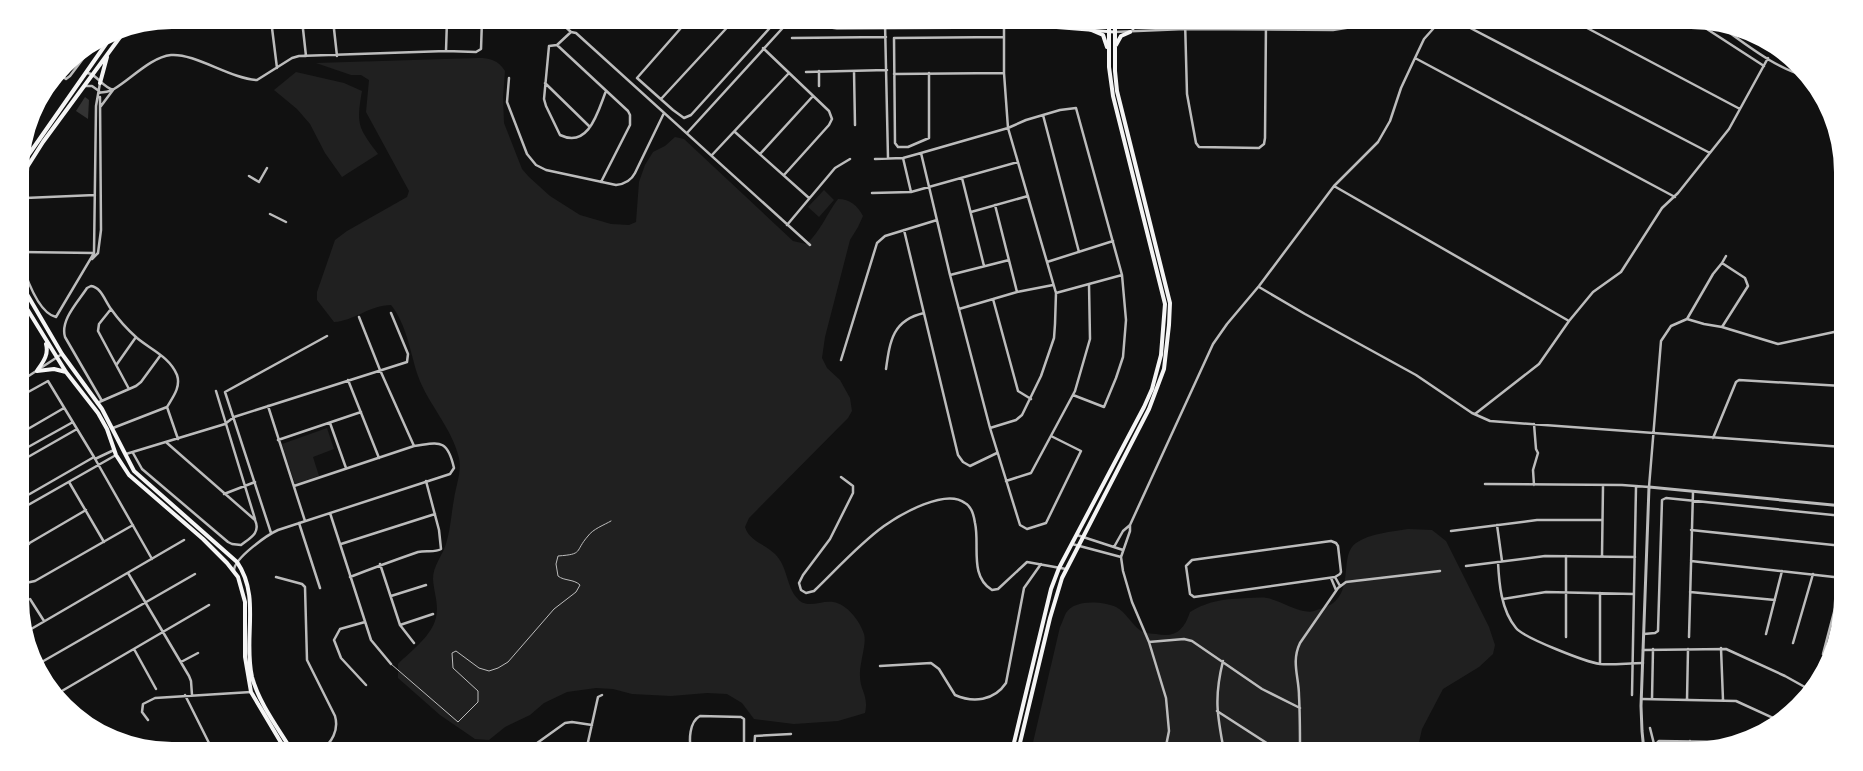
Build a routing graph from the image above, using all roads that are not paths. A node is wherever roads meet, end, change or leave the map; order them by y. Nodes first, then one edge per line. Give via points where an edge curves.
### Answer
1 (272, 29) edge
2 (303, 29) edge
3 (334, 29) edge
4 (447, 29) edge
5 (482, 29) edge
6 (568, 29) edge
7 (680, 29) edge
8 (726, 29) edge
9 (769, 29) edge
10 (781, 29) edge
11 (885, 29) edge
12 (1004, 29) edge
13 (1093, 29) edge
14 (1112, 29) junction
15 (1185, 29) junction
16 (1339, 29) edge
17 (1433, 29) edge
18 (1472, 29) edge
19 (1589, 29) edge
20 (1131, 30) junction
21 (1266, 30) junction
22 (1708, 30) edge
23 (571, 32) junction
24 (764, 34) junction
25 (1734, 35) edge
26 (886, 37) junction
27 (1004, 37) junction
28 (792, 38) dead end
29 (760, 39) junction
30 (118, 40) edge
31 (771, 40) junction
32 (105, 45) edge
33 (557, 45) junction
34 (767, 45) junction
35 (763, 48) junction
36 (1115, 50) junction
37 (446, 51) junction
38 (109, 52) junction
39 (1109, 54) junction
40 (306, 56) junction
41 (337, 56) junction
42 (1415, 58) junction
43 (1768, 58) junction
44 (80, 62) edge
45 (1764, 66) junction
46 (277, 68) junction
47 (887, 70) junction
48 (1791, 70) edge
49 (854, 71) junction
50 (806, 72) dead end
51 (819, 72) junction
52 (85, 73) junction
53 (789, 73) junction
54 (929, 73) junction
55 (1004, 73) junction
56 (93, 74) junction
57 (894, 74) junction
58 (64, 77) edge
59 (509, 78) dead end
60 (100, 83) junction
61 (545, 83) junction
62 (85, 86) junction
63 (819, 86) dead end
64 (113, 90) junction
65 (606, 91) junction
66 (99, 93) junction
67 (813, 96) junction
68 (661, 99) junction
69 (101, 106) junction
70 (1740, 109) junction
71 (664, 113) junction
72 (1043, 115) junction
73 (855, 125) dead end
74 (590, 127) junction
75 (1008, 128) junction
76 (735, 132) junction
77 (687, 133) junction
78 (30, 152) edge
79 (921, 153) junction
80 (1710, 153) junction
81 (760, 154) junction
82 (712, 156) junction
83 (875, 158) dead end
84 (888, 158) junction
85 (903, 158) junction
86 (850, 159) dead end
87 (1018, 162) junction
88 (29, 164) edge
89 (267, 168) dead end
90 (249, 176) dead end
91 (784, 176) junction
92 (962, 178) junction
93 (601, 182) junction
94 (1334, 186) junction
95 (930, 187) junction
96 (911, 192) junction
97 (872, 194) dead end
98 (95, 195) junction
99 (1028, 196) junction
100 (1675, 197) junction
101 (29, 198) edge
102 (809, 198) junction
103 (995, 205) junction
104 (971, 212) junction
105 (270, 214) dead end
106 (937, 220) junction
107 (286, 222) dead end
108 (786, 225) junction
109 (904, 230) junction
110 (1113, 242) junction
111 (810, 245) dead end
112 (29, 252) edge
113 (1079, 252) junction
114 (96, 253) junction
115 (1726, 256) dead end
116 (1009, 260) junction
117 (1047, 262) junction
118 (1722, 263) junction
119 (984, 266) junction
120 (950, 275) junction
121 (1122, 276) junction
122 (29, 282) edge
123 (1089, 284) junction
124 (1053, 285) junction
125 (1259, 286) junction
126 (1018, 292) junction
127 (1056, 293) junction
128 (29, 298) edge
129 (992, 299) junction
130 (111, 309) junction
131 (959, 309) junction
132 (924, 312) junction
133 (29, 313) edge
134 (391, 313) dead end
135 (359, 317) dead end
136 (1687, 319) junction
137 (1569, 321) junction
138 (1722, 327) junction
139 (1834, 332) edge
140 (327, 336) dead end
141 (136, 337) junction
142 (44, 338) junction
143 (62, 354) junction
144 (160, 355) junction
145 (57, 358) junction
146 (841, 360) dead end
147 (116, 364) junction
148 (886, 369) dead end
149 (380, 370) junction
150 (37, 371) junction
151 (66, 372) junction
152 (29, 376) edge
153 (348, 380) junction
154 (1834, 386) edge
155 (130, 389) junction
156 (216, 391) dead end
157 (29, 392) edge
158 (1074, 395) junction
159 (1031, 399) junction
160 (102, 401) junction
161 (97, 403) junction
162 (268, 406) junction
163 (168, 407) junction
164 (64, 408) junction
165 (361, 412) junction
166 (1475, 414) junction
167 (234, 417) junction
168 (73, 422) junction
169 (330, 422) junction
170 (225, 424) junction
171 (1534, 424) junction
172 (29, 428) edge
173 (77, 428) junction
174 (113, 428) junction
175 (990, 428) junction
176 (1654, 433) junction
177 (1051, 436) junction
178 (1713, 438) junction
179 (178, 440) junction
180 (278, 440) junction
181 (167, 443) junction
182 (414, 446) junction
183 (1834, 446) edge
184 (29, 447) edge
185 (114, 450) junction
186 (133, 453) junction
187 (998, 453) junction
188 (116, 455) junction
189 (125, 455) junction
190 (29, 456) edge
191 (95, 458) junction
192 (379, 458) junction
193 (98, 465) junction
194 (346, 469) junction
195 (841, 477) dead end
196 (426, 481) junction
197 (1006, 481) junction
198 (69, 482) junction
199 (255, 482) junction
200 (1484, 484) dead end
201 (1534, 485) junction
202 (245, 486) junction
203 (294, 486) junction
204 (1603, 486) junction
205 (1636, 486) junction
206 (1649, 487) junction
207 (1693, 492) junction
208 (224, 494) junction
209 (29, 495) edge
210 (1692, 501) junction
211 (29, 504) edge
212 (1834, 505) edge
213 (86, 510) junction
214 (330, 513) junction
215 (435, 514) junction
216 (1834, 515) edge
217 (255, 520) junction
218 (1602, 520) junction
219 (305, 521) junction
220 (611, 521) dead end
221 (300, 523) junction
222 (133, 525) junction
223 (1130, 525) junction
224 (1497, 525) junction
225 (1691, 530) junction
226 (1451, 531) dead end
227 (271, 533) junction
228 (1076, 535) junction
229 (1082, 538) junction
230 (184, 540) dead end
231 (104, 542) junction
232 (1072, 543) junction
233 (29, 544) edge
234 (341, 544) junction
235 (1078, 545) junction
236 (1834, 545) edge
237 (1114, 547) junction
238 (1123, 550) junction
239 (1566, 556) junction
240 (1602, 556) junction
241 (1122, 557) junction
242 (1635, 557) junction
243 (152, 559) junction
244 (1502, 561) junction
245 (1691, 561) junction
246 (237, 562) junction
247 (1498, 562) junction
248 (227, 563) junction
249 (380, 564) junction
250 (1041, 564) junction
251 (1466, 566) dead end
252 (1059, 568) junction
253 (1066, 569) junction
254 (234, 571) junction
255 (1440, 571) dead end
256 (1782, 571) junction
257 (128, 573) junction
258 (195, 574) dead end
259 (1812, 574) junction
260 (276, 576) dead end
261 (350, 576) junction
262 (1335, 577) junction
263 (1834, 577) edge
264 (1331, 578) junction
265 (29, 583) edge
266 (426, 585) dead end
267 (1340, 586) junction
268 (320, 588) dead end
269 (1336, 590) junction
270 (1566, 592) junction
271 (1690, 592) junction
272 (1600, 593) junction
273 (1634, 594) junction
274 (391, 596) junction
275 (30, 599) dead end
276 (1503, 599) junction
277 (1775, 600) junction
278 (145, 601) junction
279 (209, 605) dead end
280 (433, 614) dead end
281 (1833, 615) edge
282 (44, 621) junction
283 (365, 622) junction
284 (400, 625) junction
285 (31, 629) edge
286 (163, 632) junction
287 (1644, 634) junction
288 (1766, 634) dead end
289 (1689, 636) dead end
290 (1566, 637) dead end
291 (1149, 642) junction
292 (414, 643) dead end
293 (1794, 643) dead end
294 (1721, 648) junction
295 (134, 649) junction
296 (1653, 649) junction
297 (1688, 649) junction
298 (1643, 650) junction
299 (198, 653) dead end
300 (1823, 654) dead end
301 (1223, 661) junction
302 (42, 662) edge
303 (180, 662) junction
304 (1632, 663) junction
305 (1643, 663) junction
306 (391, 664) joint
307 (1600, 664) junction
308 (880, 666) dead end
309 (366, 685) dead end
310 (1804, 687) edge
311 (156, 689) dead end
312 (62, 691) edge
313 (252, 692) junction
314 (185, 695) junction
315 (192, 695) junction
316 (602, 695) dead end
317 (1632, 695) dead end
318 (1642, 699) junction
319 (1652, 699) junction
320 (1688, 700) junction
321 (1722, 700) junction
322 (1300, 708) junction
323 (1217, 711) junction
324 (1772, 717) edge
325 (148, 720) dead end
326 (592, 725) junction
327 (1650, 728) dead end
328 (791, 734) dead end
329 (1690, 741) joint
330 (1706, 741) edge
331 (208, 742) edge
332 (281, 742) edge
333 (287, 742) edge
334 (330, 742) edge
335 (539, 742) edge
336 (588, 742) edge
337 (690, 742) edge
338 (744, 742) edge
339 (755, 742) edge
340 (1014, 742) edge
341 (1020, 742) edge
342 (1167, 742) edge
343 (1222, 742) edge
344 (1266, 742) edge
345 (1300, 742) edge
346 (1643, 742) edge
347 (1654, 742) edge
348 (1658, 742) edge

1 - 46 street
2 - 40 street
3 - 41 street
4 - 37 street
5 - 37 street via 479,51
6 - 23 street
7 - 68 street via 637,78
8 - 68 street
9 - 24 street
10 - 31 street
11 - 26 street
12 - 27 street
13 - 39 main road via 1104,37
14 - 20 street
14 - 36 main road
14 - 39 main road
15 - 20 street
15 - 21 street
15 - 21 street via 1187,94 1196,144 1199,147 1259,148 1265,138
16 - 21 street
17 - 42 street
18 - 80 street
19 - 70 street
20 - 36 main road via 1119,39
22 - 45 street
23 - 33 street
23 - 71 street via 576,33
24 - 29 street
24 - 31 street
25 - 43 street
26 - 28 street
26 - 47 street
27 - 55 street
27 - 57 street via 894,38
29 - 34 street
29 - 68 street via 689,117 682,117
30 - 38 main road
31 - 34 street
32 - 52 main road
33 - 61 street via 549,46
33 - 65 street
34 - 35 street
35 - 53 street
35 - 77 street
36 - 229 main road via 1118,91 1170,303 1169,325 1164,369 1156,394
37 - 41 street
38 - 56 main road
38 - 60 main road
39 - 228 main road via 1113,96 1165,304 1164,325 1157,372 1144,407
40 - 41 street
40 - 46 street via 292,58
42 - 94 street via 1385,132 1370,152
42 - 100 street
43 - 45 street
43 - 48 street
44 - 58 street via 66,79
45 - 70 street
46 - 64 street via 255,80 182,56 170,56 136,73
47 - 49 street
47 - 84 street
49 - 51 street
49 - 73 street
50 - 51 street
51 - 63 street
52 - 56 street
52 - 78 main road
53 - 67 street
53 - 76 street
54 - 55 street
54 - 57 street
54 - 57 street via 930,135 928,140 904,148 895,143
55 - 75 street
56 - 60 street
56 - 62 main road
59 - 93 street via 507,102 531,160 546,170
60 - 64 street
60 - 66 street
61 - 74 street
61 - 74 street via 546,106 560,135 578,138
62 - 66 street via 92,86
62 - 88 main road
64 - 66 street
64 - 69 street
65 - 74 street
65 - 93 street via 628,111 630,125
66 - 69 street
66 - 98 street
67 - 81 street
67 - 91 street via 830,114 831,122
69 - 114 street via 101,225
70 - 80 street
71 - 77 street
71 - 93 street via 633,178 621,184
72 - 75 street
72 - 110 street via 1074,108 1078,110
72 - 113 street
75 - 79 street
75 - 87 street
76 - 81 street
76 - 82 street
77 - 82 street
79 - 85 street
79 - 95 street
80 - 100 street
81 - 91 street
82 - 108 street
83 - 84 street
84 - 85 street
85 - 96 street
86 - 102 street via 835,168
87 - 92 street
87 - 99 street
89 - 90 street via 259,182
91 - 102 street
92 - 95 street
92 - 104 street
94 - 125 street
94 - 137 street
95 - 96 street
95 - 106 street
96 - 97 street
98 - 101 street
98 - 114 street
99 - 103 street
99 - 117 street
100 - 137 street via 1662,208 1621,272 1593,292
102 - 108 street
103 - 104 street
103 - 116 street
104 - 119 street
105 - 107 street
106 - 109 street
106 - 120 street
108 - 111 street
109 - 132 street
109 - 146 street via 885,236 877,243
110 - 113 street
110 - 121 street
112 - 114 street
113 - 117 street
114 - 122 street via 56,317 45,311
115 - 118 street
116 - 119 street
116 - 126 street
117 - 124 street
118 - 136 street
118 - 138 street via 1744,278 1748,286
119 - 120 street
120 - 131 street
121 - 123 street
121 - 158 street via 1126,320 1123,357 1116,378 1104,407
123 - 127 street
123 - 158 street via 1090,339
124 - 126 street
124 - 127 street
125 - 166 street via 1416,375
125 - 223 street via 1213,344
126 - 129 street
127 - 159 street via 1054,338
128 - 143 main road
129 - 131 street
129 - 159 street via 1018,391
130 - 141 street
130 - 147 street via 98,331
130 - 160 street via 98,289 87,288 64,322 63,330
131 - 175 street
132 - 148 street via 910,316 900,324 888,349
132 - 187 street via 958,455 970,466
133 - 142 main road
134 - 149 street via 408,360
135 - 149 street
136 - 138 street
136 - 176 street via 1671,326 1661,341
137 - 166 street via 1539,364
138 - 139 street via 1778,344
140 - 167 street via 225,392
141 - 144 street
141 - 147 street
142 - 145 main road
142 - 150 main road via 46,359
143 - 145 street
143 - 161 main road
144 - 155 street via 140,382
144 - 163 street via 175,370 178,382
145 - 150 street
145 - 151 main road
147 - 155 street
149 - 153 street
149 - 182 street
150 - 151 main road via 54,369
150 - 152 street
151 - 185 main road via 98,413
153 - 162 street
153 - 165 street
154 - 178 street via 1739,380
155 - 160 street
156 - 170 street
157 - 164 street via 48,381
158 - 177 street
159 - 175 street via 1016,420
160 - 161 street
161 - 174 main road
162 - 167 street
162 - 180 street
163 - 174 street
163 - 179 street
164 - 168 street
164 - 172 street
165 - 169 street
165 - 192 street
166 - 171 street via 1490,421
167 - 170 street
167 - 199 street
168 - 173 street
168 - 184 street
169 - 180 street
169 - 194 street
170 - 179 street
170 - 202 street
171 - 176 street
171 - 201 street via 1538,453 1533,470
173 - 190 street
173 - 191 street
174 - 189 main road
175 - 187 street
176 - 178 street
176 - 206 street
177 - 197 street via 1031,473
177 - 197 street via 1081,451 1046,522 1027,529 1020,525
178 - 183 street
179 - 181 street
180 - 203 street
181 - 186 street
181 - 208 street
182 - 192 street
182 - 196 street via 437,443 451,458 452,472
185 - 188 main road
185 - 191 street
186 - 189 street
186 - 217 street via 142,469 232,544 241,545 256,533
187 - 197 street
188 - 193 street
188 - 248 main road via 129,475
189 - 246 main road via 134,471
191 - 193 street
191 - 209 street
192 - 194 street
193 - 198 street
193 - 222 street
194 - 203 street
195 - 250 street via 853,486 854,491 830,539 803,575 800,590 806,593 814,591 885,525 919,506 941,499 958,499 967,503 976,524 978,572 985,586 998,589 1024,564
196 - 214 street
196 - 215 street
198 - 211 street
198 - 213 street
199 - 202 street
199 - 227 street
200 - 201 street
201 - 204 street
202 - 208 street
202 - 217 street
203 - 219 street
204 - 205 street
204 - 218 street
205 - 206 street
205 - 242 street
206 - 207 street
206 - 287 street
207 - 210 street
207 - 212 street
208 - 217 street
210 - 216 street
210 - 225 street
210 - 287 street via 1666,498 1661,502 1658,631
213 - 231 street
213 - 233 street
214 - 219 street
214 - 234 street
215 - 234 street
215 - 249 street via 441,549 424,550
218 - 224 street via 1546,520
218 - 240 street
219 - 221 street
220 - 306 lane via 590,534 578,553 558,556 558,576 580,585 554,609 508,662 489,670 479,668 456,651 452,653 453,668 478,691 478,702 458,722
221 - 227 street
221 - 268 street
222 - 231 street
222 - 243 street
223 - 237 street
223 - 238 street
224 - 226 street
224 - 244 street
225 - 236 street
225 - 245 street
227 - 246 street
228 - 229 street
228 - 232 main road
229 - 235 main road
229 - 237 street
230 - 243 street
231 - 265 street
232 - 235 street
232 - 252 main road
234 - 261 street
235 - 241 street
235 - 253 main road
237 - 238 street
238 - 241 street
239 - 240 street
239 - 244 street
239 - 270 street
240 - 242 street
241 - 291 street via 1126,585
242 - 273 street
243 - 257 street
244 - 247 street
245 - 256 street
245 - 271 street
246 - 248 street
246 - 254 street
246 - 333 main road via 249,590 249,657 256,690
247 - 251 street
247 - 276 street
248 - 254 main road
249 - 261 street
249 - 274 street
250 - 252 street
250 - 308 street via 1024,588 1006,684 997,694 984,699 960,697 951,691 932,663
252 - 253 street
252 - 340 main road via 1051,589
253 - 341 main road via 1050,618
254 - 313 main road via 245,602 245,657
255 - 267 street via 1346,582
256 - 259 street
256 - 277 street
257 - 278 street
257 - 282 street
258 - 278 street
259 - 263 street
259 - 293 street
260 - 334 street via 305,586 307,656 337,723
261 - 283 street
262 - 264 street
262 - 264 street via 1340,574 1340,563 1338,546 1331,541 1192,560 1186,566 1190,594 1194,596
262 - 267 street
264 - 269 street
266 - 274 street
267 - 269 street
269 - 322 street via 1296,651
270 - 272 street
270 - 276 street
270 - 290 street
271 - 277 street
271 - 289 street
272 - 273 street
272 - 307 street
273 - 304 street
274 - 284 street
275 - 282 street
276 - 307 street via 1511,621 1521,632
277 - 288 street
278 - 286 street
278 - 302 street
279 - 286 street
280 - 284 street
281 - 300 street
282 - 285 street
283 - 306 street via 371,640
283 - 309 street via 340,629 334,640 341,658
284 - 292 street
286 - 295 street
286 - 303 street
287 - 298 street
291 - 301 street via 1192,641
291 - 342 street via 1166,698 1169,715
294 - 297 street
294 - 310 street
294 - 321 street
295 - 311 street
295 - 312 street
296 - 297 street
296 - 298 street
296 - 319 street
297 - 320 street
298 - 305 street
299 - 303 street
301 - 322 street via 1262,689
301 - 323 street via 1217,685
303 - 315 street via 191,681
304 - 305 street
304 - 307 street
304 - 317 street
305 - 318 street
313 - 315 street
313 - 332 main road
314 - 315 street
314 - 325 street via 163,696 143,704 142,712
314 - 331 street
316 - 326 street via 598,697
318 - 319 street
318 - 346 street
319 - 320 street
320 - 321 street
321 - 324 street via 1739,702
322 - 345 street
323 - 343 street
323 - 344 street
326 - 335 street via 565,723
326 - 336 street
327 - 347 street
328 - 339 street via 755,736
329 - 330 street
329 - 348 street
337 - 338 street via 691,726 700,716 741,717 744,719

